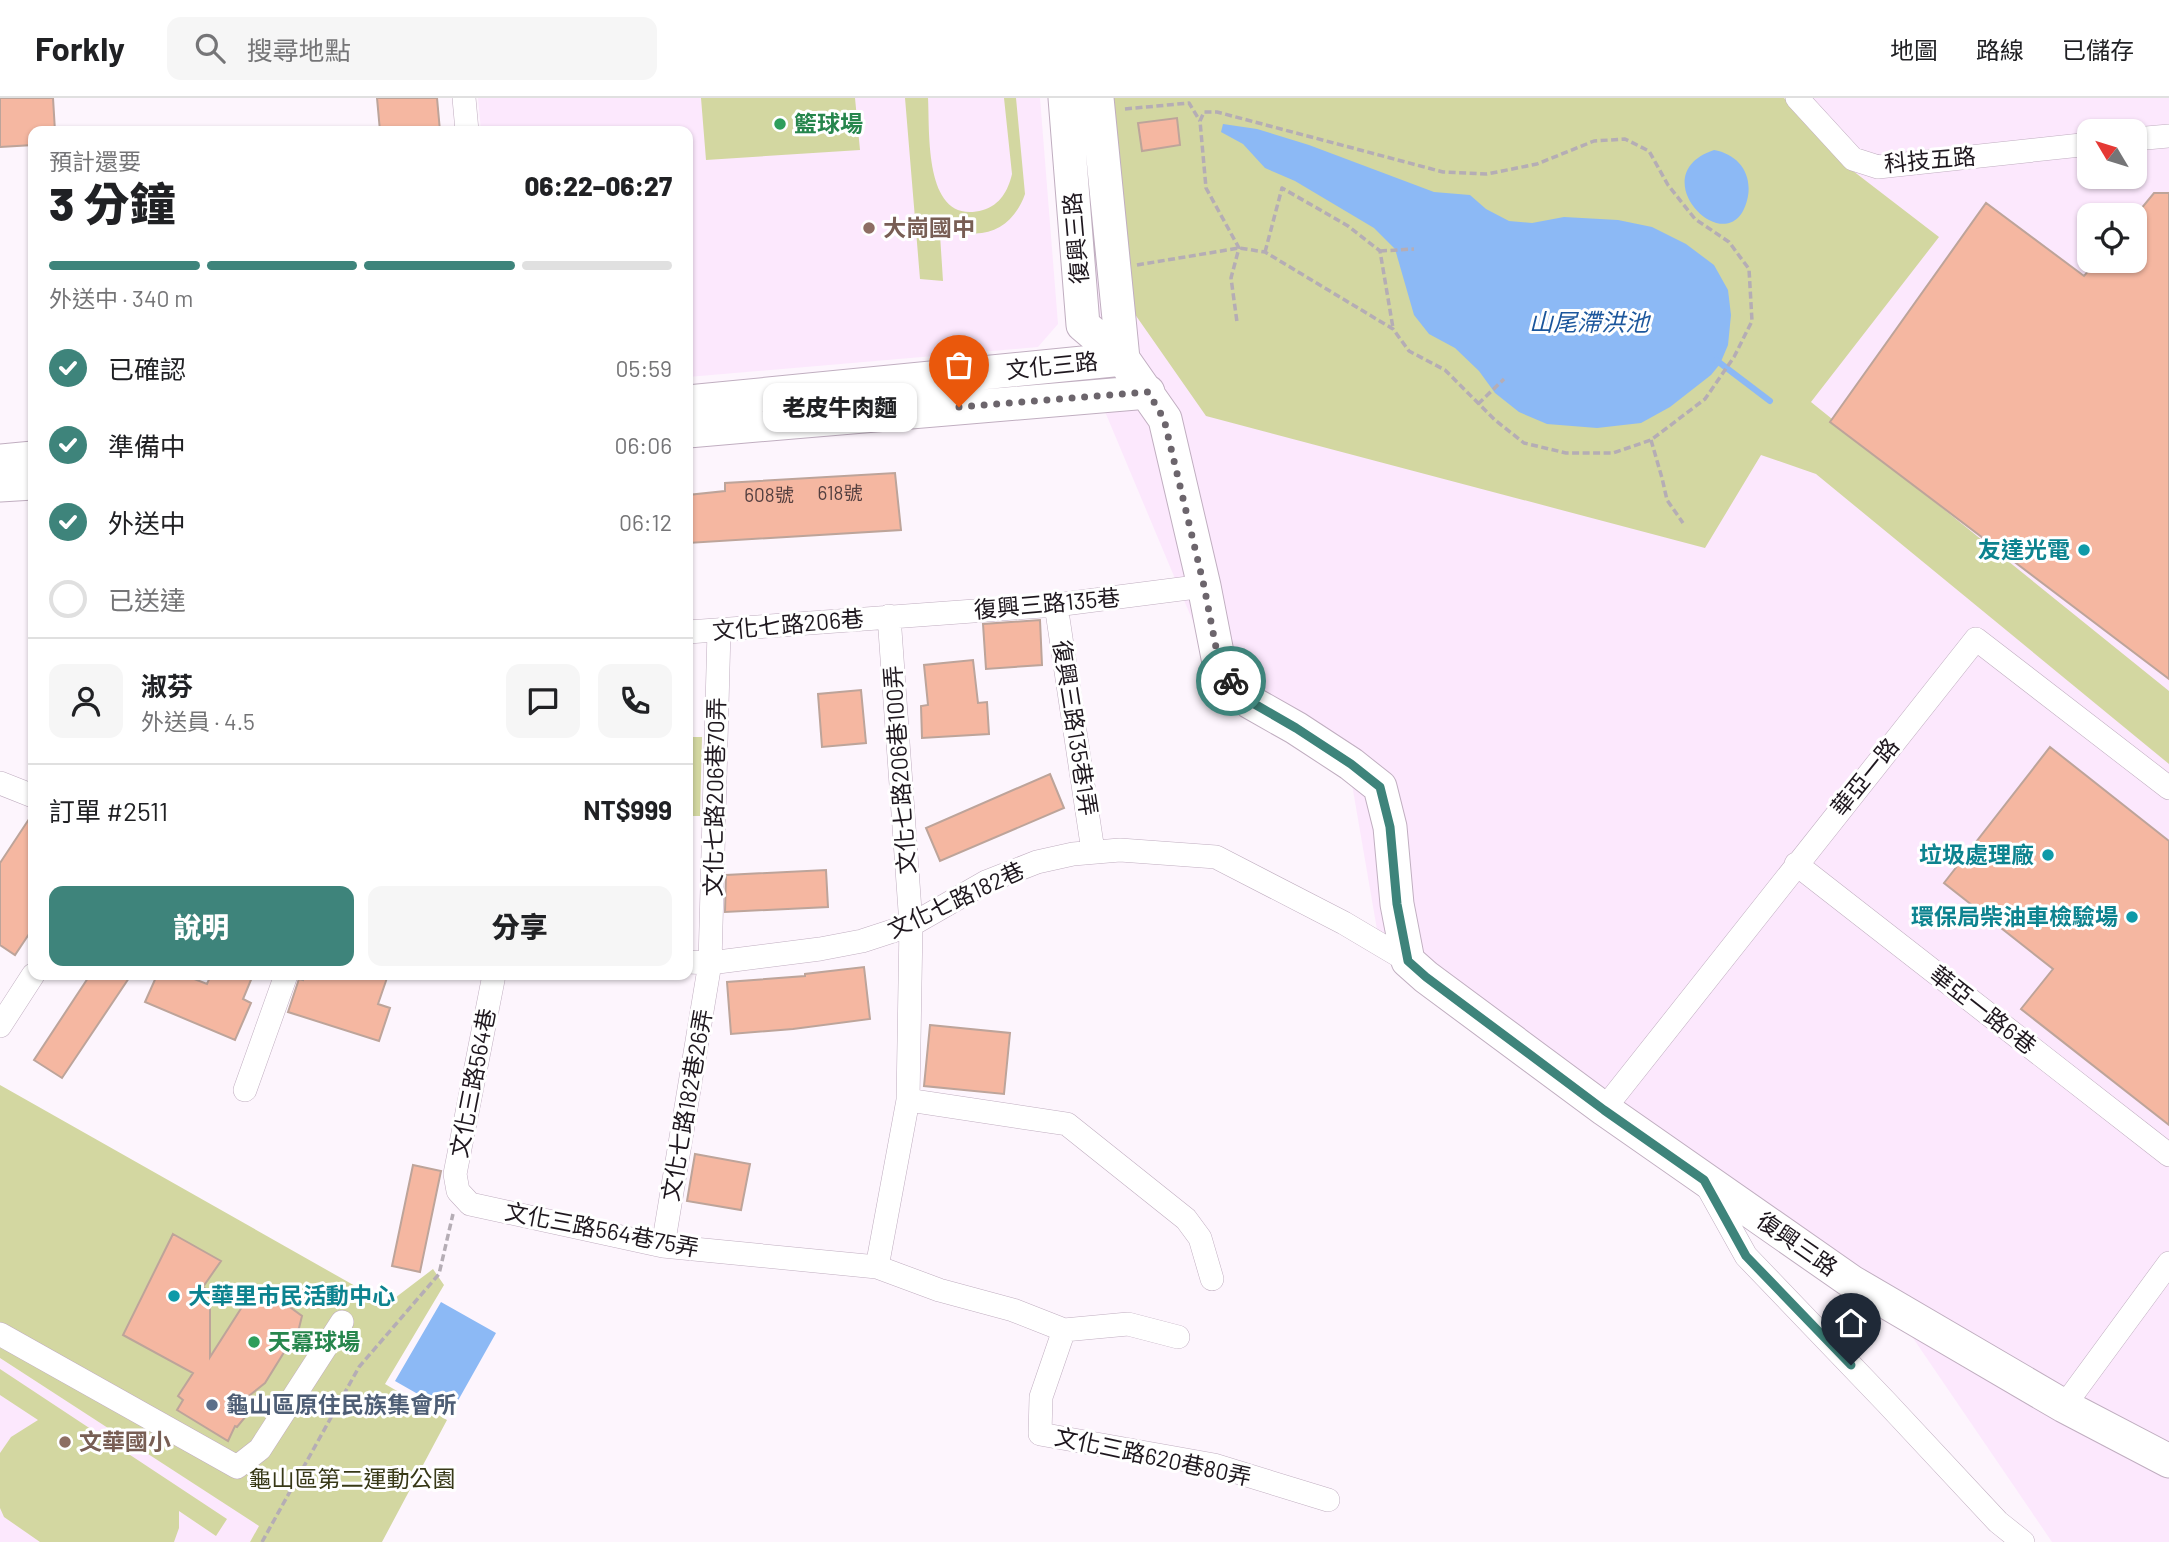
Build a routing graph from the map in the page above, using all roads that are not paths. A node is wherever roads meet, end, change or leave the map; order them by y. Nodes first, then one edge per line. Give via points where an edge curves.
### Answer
1 (464, 98) edge
2 (1065, 98) edge
3 (1797, 98) edge
4 (1098, 105) edge
5 (467, 126) edge
6 (2169, 136) edge
7 (2147, 138) edge
8 (2077, 145) edge
9 (1123, 359) junction
10 (1148, 392) junction
11 (693, 401) edge
12 (693, 430) edge
13 (28, 458) edge
14 (0, 461) edge
15 (28, 483) edge
16 (0, 485) edge
17 (1204, 586) junction
18 (1056, 605) junction
19 (889, 616) junction
20 (719, 631) junction
21 (693, 632) edge
22 (0, 783) edge
23 (2169, 788) edge
24 (28, 794) edge
25 (1093, 852) junction
26 (1796, 864) junction
27 (911, 925) junction
28 (1408, 961) junction
29 (699, 962) edge
30 (30, 980) edge
31 (284, 980) edge
32 (493, 980) edge
33 (0, 1026) edge
34 (245, 1090) dead end
35 (908, 1100) junction
36 (1604, 1110) junction
37 (2169, 1155) edge
38 (1704, 1180) junction
39 (458, 1191) joint
40 (663, 1246) junction
41 (2169, 1263) edge
42 (877, 1267) junction
43 (1212, 1279) dead end
44 (342, 1322) dead end
45 (1064, 1330) junction
46 (0, 1334) edge
47 (1178, 1337) dead end
48 (2064, 1406) junction
49 (2169, 1461) edge
50 (1328, 1500) dead end
51 (2023, 1542) edge

1 - 5 street
2 - 9 street, 復興三路 via 1083,325
3 - 8 street, 科技五路 via 1853,159 1878,167
4 - 9 street, 復興三路
6 - 7 street
9 - 10 street, 復興三路
9 - 11 street, 文化三路
10 - 12 street, 文化三路
10 - 17 street, 復興三路 via 1164,419
13 - 14 street
15 - 16 street
17 - 18 street, 復興三路135巷
17 - 28 street, 復興三路 via 1220,668 1251,702 1380,787 1390,827
18 - 19 street, 復興三路135巷
18 - 25 street, 復興三路135巷1弄
19 - 20 street, 文化七路206巷
19 - 27 street, 文化七路206巷100弄
20 - 21 street, 文化七路206巷
20 - 29 street, 文化七路206巷70弄
22 - 24 street
23 - 26 street, 華亞一路 via 1976,639
25 - 27 street, 文化七路182巷 via 1037,862 986,882
25 - 28 street, 文化七路182巷 via 1216,857
26 - 36 street, 華亞一路
26 - 37 street, 華亞一路6巷
27 - 29 street, 文化七路182巷 via 820,949
27 - 35 street, 文化七路206巷100弄
28 - 36 street, 復興三路
29 - 40 street, 文化七路182巷26弄
30 - 33 street
31 - 34 street
32 - 39 street, 文化三路564巷 via 455,1174
35 - 42 street
35 - 43 street via 1067,1124 1186,1219 1200,1238
36 - 38 street, 復興三路
38 - 48 street, 復興三路 via 1852,1282
38 - 51 street via 1746,1256 1998,1522
39 - 40 street, 文化三路564巷75弄 via 470,1204
40 - 42 street, 文化三路564巷75弄
41 - 48 street
42 - 45 street
44 - 46 street via 260,1449 237,1467
45 - 47 street via 1128,1324
45 - 50 street, 文化三路620巷80弄 via 1041,1397 1040,1434 1213,1465
48 - 49 street, 復興三路

